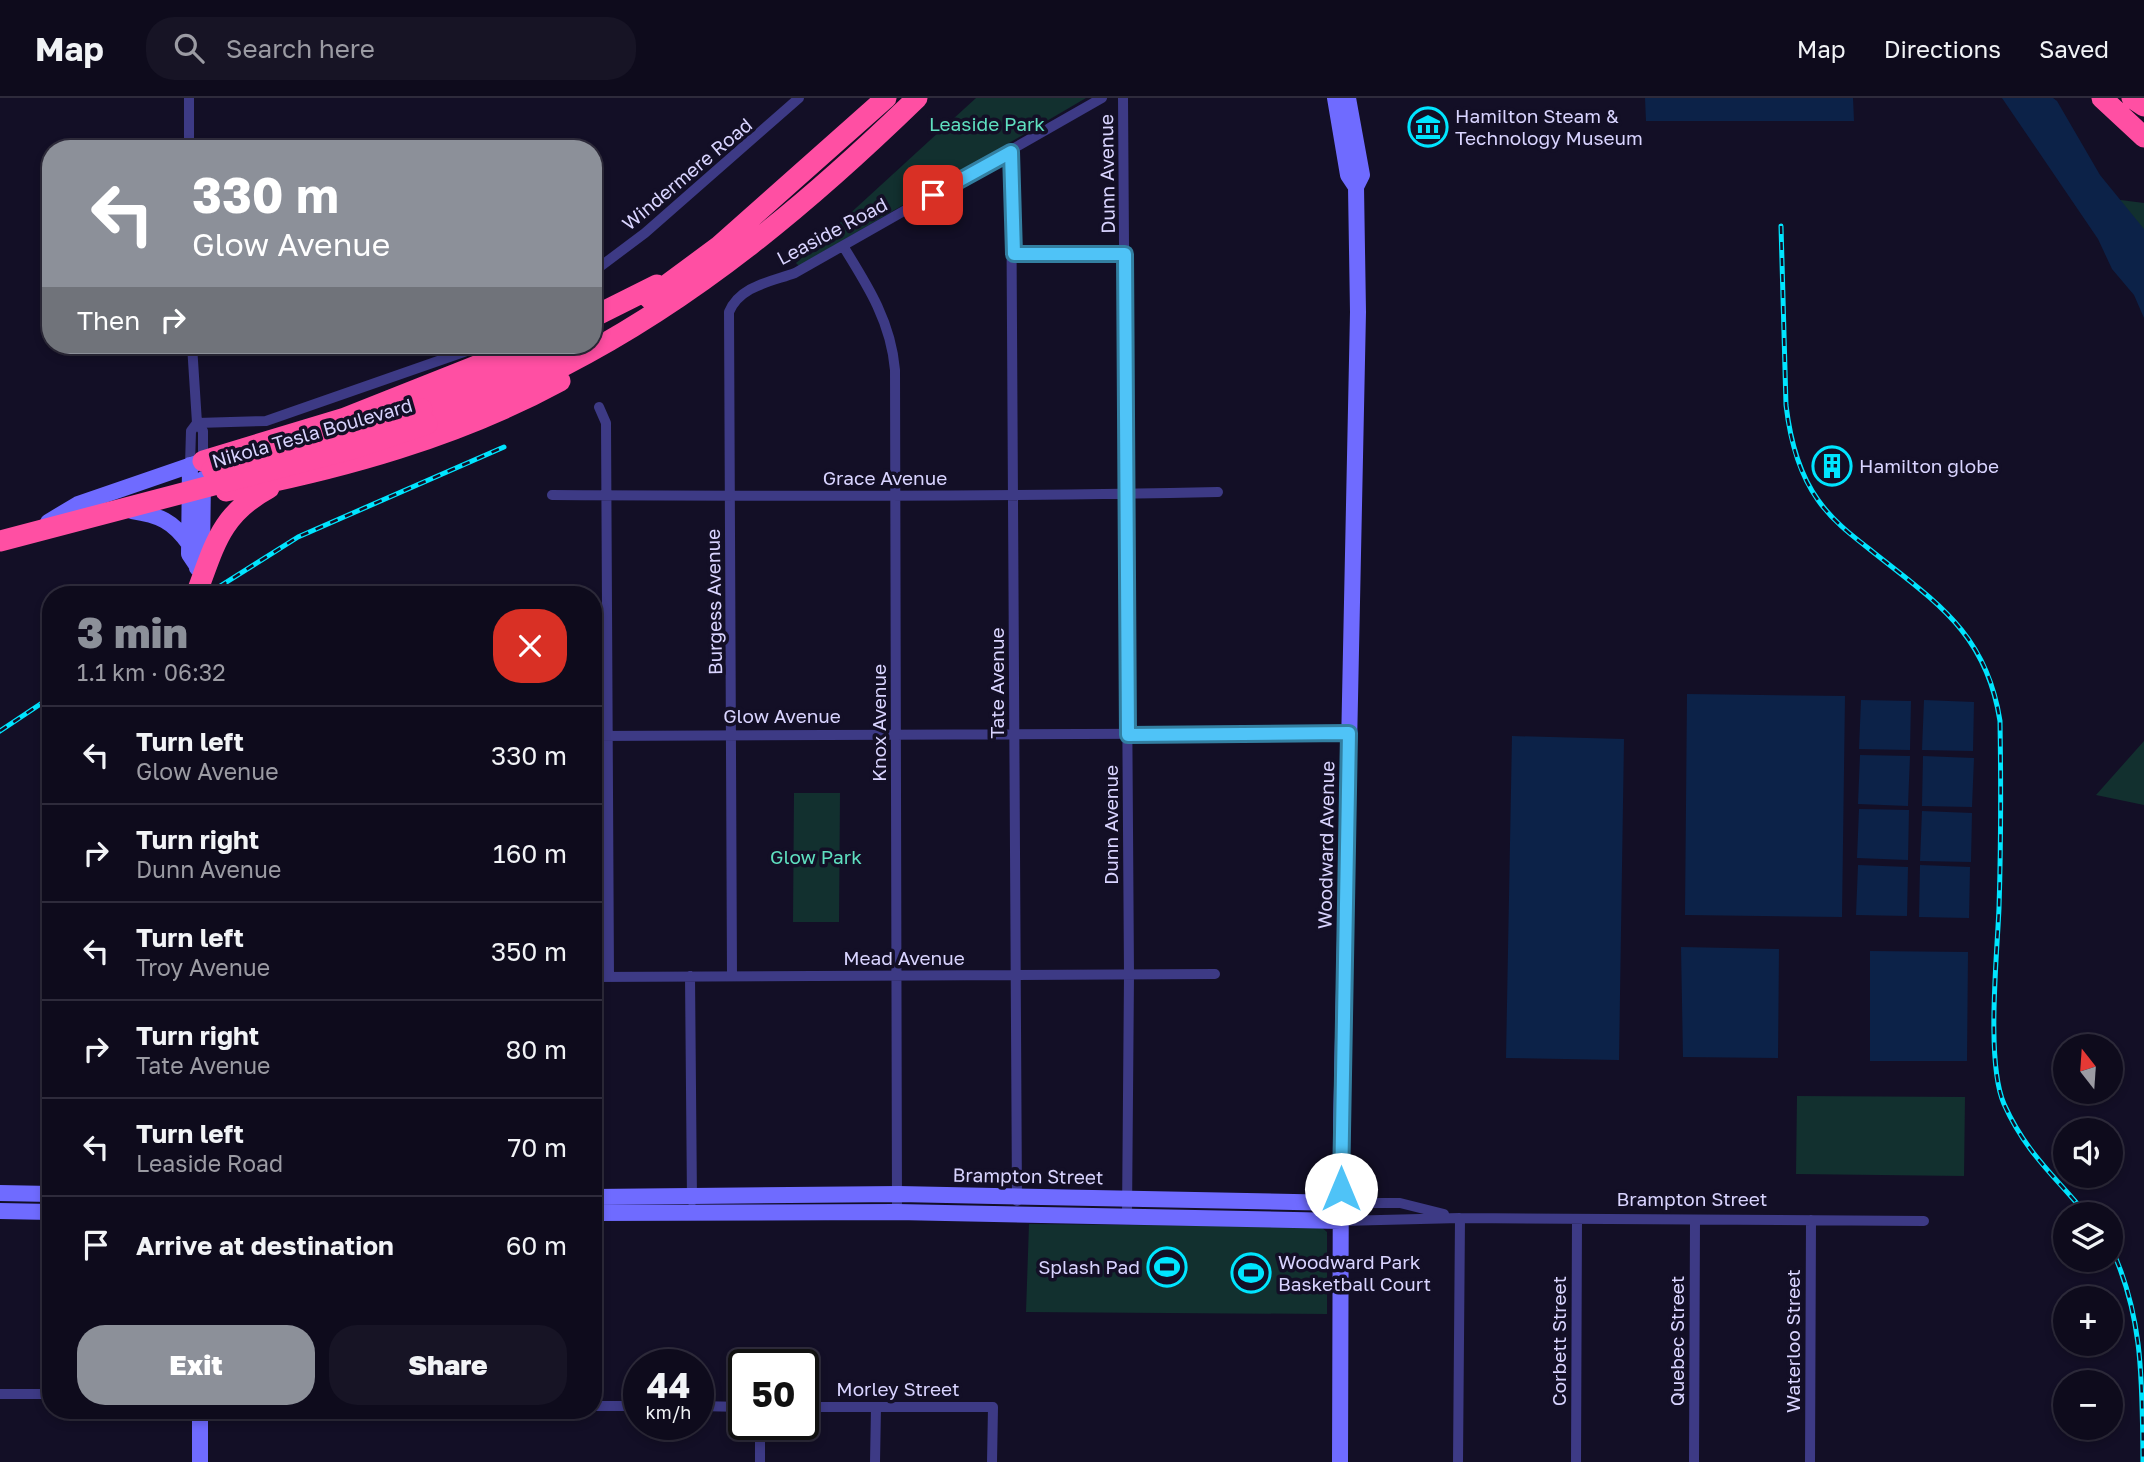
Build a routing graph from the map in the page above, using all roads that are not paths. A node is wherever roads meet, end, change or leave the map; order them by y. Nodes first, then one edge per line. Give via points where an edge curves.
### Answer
1 (189, 98) edge
2 (799, 98) edge
3 (917, 98) edge
4 (1102, 98) edge
5 (1124, 98) edge
6 (1335, 98) edge
7 (1348, 98) edge
8 (2102, 98) edge
9 (2132, 98) edge
10 (2139, 98) edge
11 (882, 102) edge
12 (2144, 105) edge
13 (2144, 137) edge
14 (188, 140) edge
15 (1011, 152) junction
16 (1356, 187) junction
17 (843, 246) junction
18 (724, 254) junction
19 (1014, 254) junction
20 (1125, 254) junction
21 (602, 265) edge
22 (602, 313) edge
23 (729, 313) joint
24 (602, 327) edge
25 (602, 344) edge
26 (193, 354) edge
27 (458, 354) edge
28 (506, 354) edge
29 (551, 354) edge
30 (584, 354) edge
31 (599, 407) dead end
32 (424, 417) junction
33 (197, 423) junction
34 (300, 475) junction
35 (196, 480) junction
36 (1217, 492) dead end
37 (895, 494) junction
38 (1126, 494) junction
39 (552, 495) dead end
40 (607, 495) junction
41 (730, 496) junction
42 (1014, 497) junction
43 (132, 511) junction
44 (82, 521) junction
45 (48, 522) junction
46 (0, 529) edge
47 (0, 538) edge
48 (189, 544) junction
49 (197, 566) junction
50 (197, 586) edge
51 (200, 586) edge
52 (733, 733) junction
53 (1349, 733) junction
54 (896, 735) junction
55 (1128, 735) junction
56 (602, 736) edge
57 (609, 736) junction
58 (1014, 736) junction
59 (1215, 974) dead end
60 (609, 975) junction
61 (1017, 975) junction
62 (1129, 975) junction
63 (602, 976) edge
64 (690, 976) junction
65 (732, 976) junction
66 (898, 976) junction
67 (2, 1193) edge
68 (42, 1194) edge
69 (899, 1194) junction
70 (692, 1195) junction
71 (602, 1197) edge
72 (1341, 1203) junction
73 (1016, 1206) junction
74 (1128, 1208) junction
75 (4, 1210) edge
76 (42, 1212) edge
77 (693, 1212) junction
78 (897, 1212) junction
79 (602, 1213) edge
80 (1460, 1218) junction
81 (1577, 1220) junction
82 (1695, 1220) junction
83 (1811, 1220) junction
84 (1341, 1221) junction
85 (1924, 1221) dead end
86 (0, 1394) edge
87 (42, 1394) edge
88 (602, 1406) edge
89 (623, 1406) edge
90 (819, 1407) edge
91 (876, 1407) junction
92 (200, 1419) edge
93 (761, 1440) edge
94 (200, 1462) edge
95 (760, 1462) edge
96 (875, 1462) edge
97 (992, 1462) edge
98 (1340, 1462) edge
99 (1458, 1462) edge
100 (1576, 1462) edge
101 (1694, 1462) edge
102 (1810, 1462) edge

1 - 14 street
2 - 21 street, Windermere Road
3 - 18 highway, Nikola Tesla Boulevard via 779,224
4 - 15 street, Leaside Road
5 - 20 street, Dunn Avenue
6 - 16 main road, Woodward Avenue via 1348,175
7 - 16 main road, Woodward Avenue via 1362,175
8 - 13 highway
9 - 12 highway
10 - 12 highway
11 - 18 highway, Nikola Tesla Boulevard
15 - 17 street, Leaside Road
15 - 19 street, Tate Avenue
16 - 53 main road, Woodward Avenue via 1359,312
17 - 23 street, Leaside Road via 795,273 746,291
17 - 37 street, Knox Avenue via 881,311 892,343
18 - 22 highway
18 - 24 highway, Nikola Tesla Boulevard
18 - 25 highway, Nikola Tesla Boulevard
18 - 34 highway via 699,291 592,364 533,396 426,440
19 - 20 street
19 - 42 street, Tate Avenue
20 - 38 street, Dunn Avenue
23 - 41 street, Burgess Avenue
26 - 33 street
27 - 33 street via 266,421
28 - 35 highway via 271,442
29 - 32 highway, Nikola Tesla Boulevard
30 - 32 highway, Nikola Tesla Boulevard
31 - 40 street via 606,423
32 - 46 highway, Nikola Tesla Boulevard, bridge via 357,431
32 - 47 highway, Nikola Tesla Boulevard, bridge via 355,448
33 - 35 street via 203,431
34 - 35 highway
34 - 51 highway via 246,500 232,514
35 - 43 main road
35 - 44 main road
35 - 45 main road via 78,504
35 - 48 main road
35 - 49 main road via 202,553
36 - 38 street, Grace Avenue
37 - 41 street, Grace Avenue
37 - 42 street, Grace Avenue
37 - 54 street, Knox Avenue
38 - 42 street, Grace Avenue
38 - 55 street, Dunn Avenue
39 - 40 street, Grace Avenue
40 - 41 street, Grace Avenue
40 - 57 street
41 - 52 street, Burgess Avenue
42 - 58 street, Tate Avenue
43 - 44 main road
43 - 48 main road via 162,517 180,530
44 - 45 main road
45 - 47 main road
48 - 49 main road
49 - 50 main road
52 - 54 street, Glow Avenue
52 - 57 street, Glow Avenue
52 - 65 street, Burgess Avenue
53 - 55 street, Glow Avenue
53 - 72 main road, Woodward Avenue
54 - 58 street, Glow Avenue
54 - 66 street, Knox Avenue
55 - 58 street, Glow Avenue
55 - 62 street, Dunn Avenue
56 - 57 street, Glow Avenue
57 - 60 street
58 - 61 street, Tate Avenue
59 - 62 street, Mead Avenue
60 - 63 street, Mead Avenue
60 - 64 street, Mead Avenue
61 - 62 street, Mead Avenue
61 - 66 street, Mead Avenue
61 - 73 street, Tate Avenue
62 - 74 street, Dunn Avenue
64 - 65 street, Mead Avenue
64 - 70 street
65 - 66 street, Mead Avenue
66 - 69 street, Knox Avenue
67 - 68 main road
67 - 75 main road
69 - 70 main road, Brampton Street
69 - 73 main road, Brampton Street
69 - 78 street, Knox Avenue
70 - 71 main road, Brampton Street
70 - 77 street
72 - 74 main road, Brampton Street
72 - 80 street, Brampton Street via 1400,1203
72 - 84 main road, Woodward Avenue
73 - 74 main road, Brampton Street
73 - 78 main road, Brampton Street
74 - 84 main road, Brampton Street
75 - 76 main road
77 - 78 main road, Brampton Street
77 - 79 main road, Brampton Street
80 - 81 street, Brampton Street
80 - 84 street, Brampton Street
80 - 99 street
81 - 82 street, Brampton Street
81 - 100 street, Corbett Street
82 - 83 street, Brampton Street
82 - 101 street, Quebec Street
83 - 85 street, Brampton Street
83 - 102 street, Waterloo Street
84 - 98 main road, Woodward Avenue
86 - 87 street
88 - 89 street
90 - 91 street, Morley Street
91 - 96 street
91 - 97 street, Morley Street via 993,1407
92 - 94 main road
93 - 95 street

